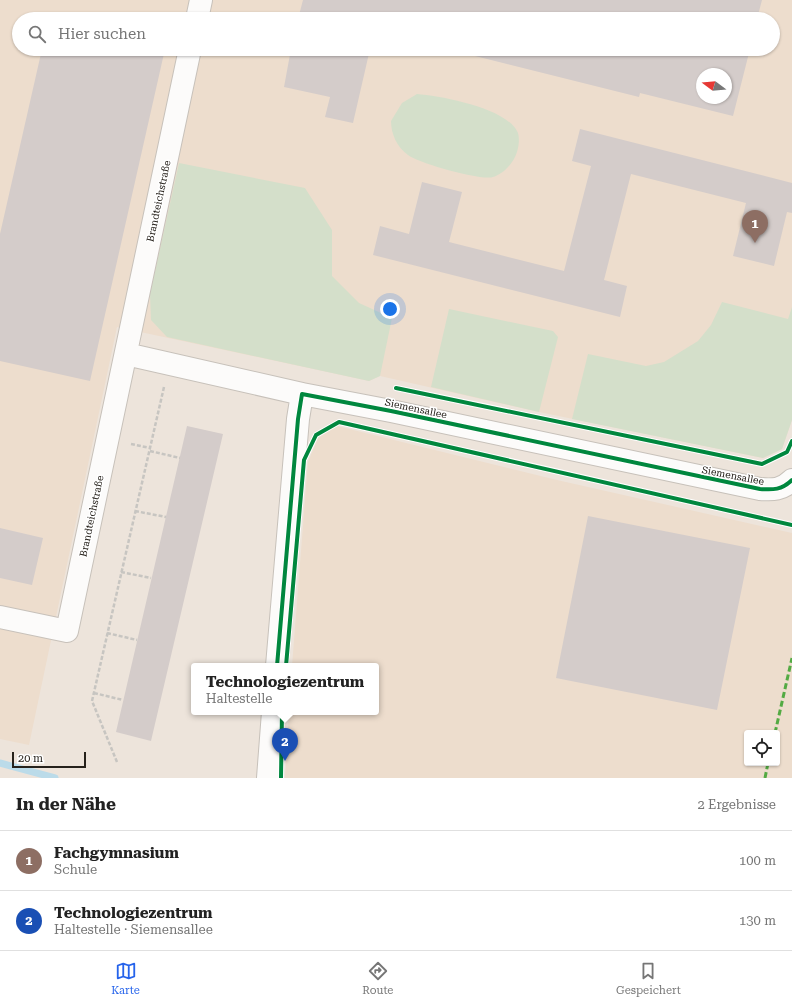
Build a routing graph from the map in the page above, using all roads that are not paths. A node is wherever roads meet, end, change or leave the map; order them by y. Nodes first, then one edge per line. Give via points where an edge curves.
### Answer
1 (201, 0) edge
2 (198, 12) edge
3 (189, 56) edge
4 (126, 354) junction
5 (302, 394) junction
6 (790, 484) edge
7 (0, 617) edge
8 (277, 663) edge
9 (273, 715) edge
10 (268, 778) edge

1 - 2 street
3 - 4 street, Brandteichstraße
4 - 5 street
4 - 7 street, Brandteichstraße via 67,631
5 - 6 street, Siemensallee via 760,489 776,490
5 - 8 street via 297,426
9 - 10 street

